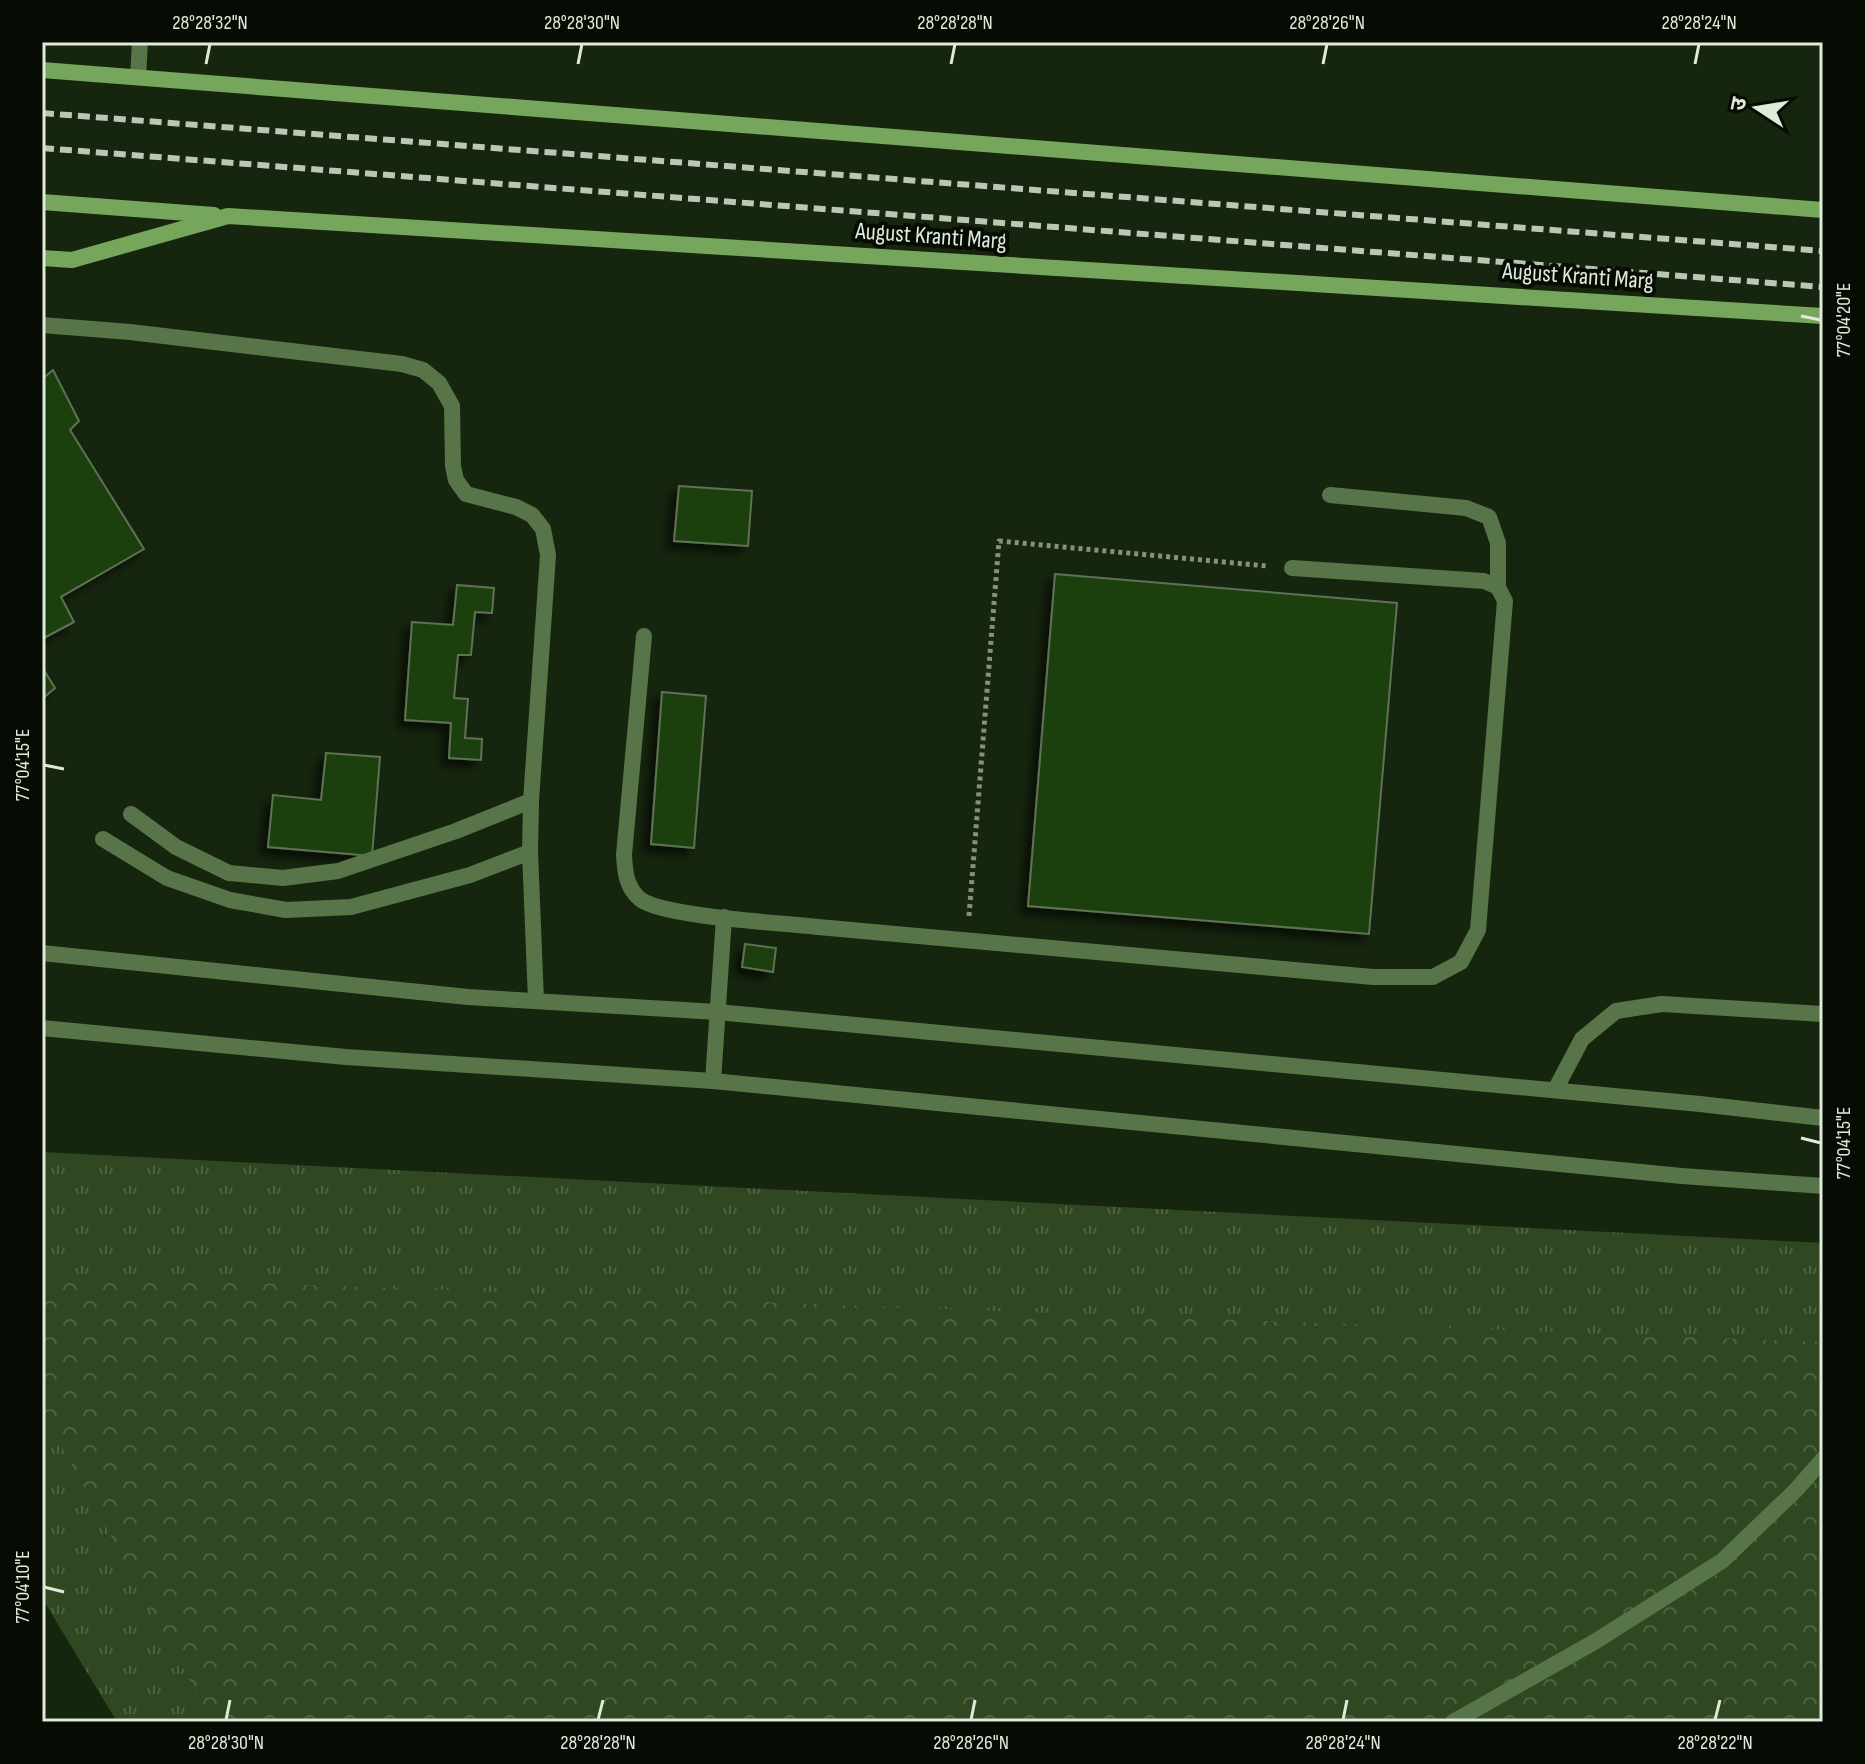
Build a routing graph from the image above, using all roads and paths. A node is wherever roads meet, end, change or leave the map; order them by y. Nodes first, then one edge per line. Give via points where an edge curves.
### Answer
1 (140, 42) edge
2 (42, 70) edge
3 (138, 77) junction
4 (42, 202) edge
5 (1823, 210) edge
6 (228, 216) junction
7 (42, 258) edge
8 (1823, 316) edge
9 (42, 325) edge
10 (1330, 495) dead end
11 (1292, 568) joint
12 (1498, 587) junction
13 (644, 636) dead end
14 (531, 801) junction
15 (131, 814) dead end
16 (103, 839) dead end
17 (530, 852) junction
18 (724, 917) junction
19 (967, 941) junction
20 (42, 953) edge
21 (536, 1001) junction
22 (717, 1012) junction
23 (1823, 1014) edge
24 (42, 1028) edge
25 (713, 1081) junction
26 (1555, 1090) junction
27 (1823, 1118) edge
28 (1823, 1186) edge
29 (1823, 1459) edge
30 (1453, 1722) edge

1 - 3 street
2 - 3 main road
3 - 5 main road
4 - 6 main road
6 - 7 main road, August Kranti Marg via 72,260
6 - 8 main road, August Kranti Marg
9 - 14 street via 402,364 423,370 439,383 452,406 456,480 466,494 516,507 543,529 548,555
10 - 12 street via 1466,508 1489,517 1498,543
11 - 12 street via 1484,581
11 - 19 path via 999,541
12 - 19 street via 1505,601 1478,930 1461,962 1433,977 1373,977
13 - 18 street via 626,880 640,900 665,910
14 - 15 street via 338,871 283,878 229,873 176,847
14 - 17 street
16 - 17 street via 167,878 230,900 286,910 351,907 470,875
17 - 21 street
18 - 19 street
18 - 22 street
20 - 21 street
21 - 22 street
22 - 25 street
22 - 26 street
23 - 26 street via 1662,1004 1616,1011 1582,1039
24 - 25 street via 346,1057
25 - 28 street
26 - 27 street
29 - 30 street via 1722,1561

